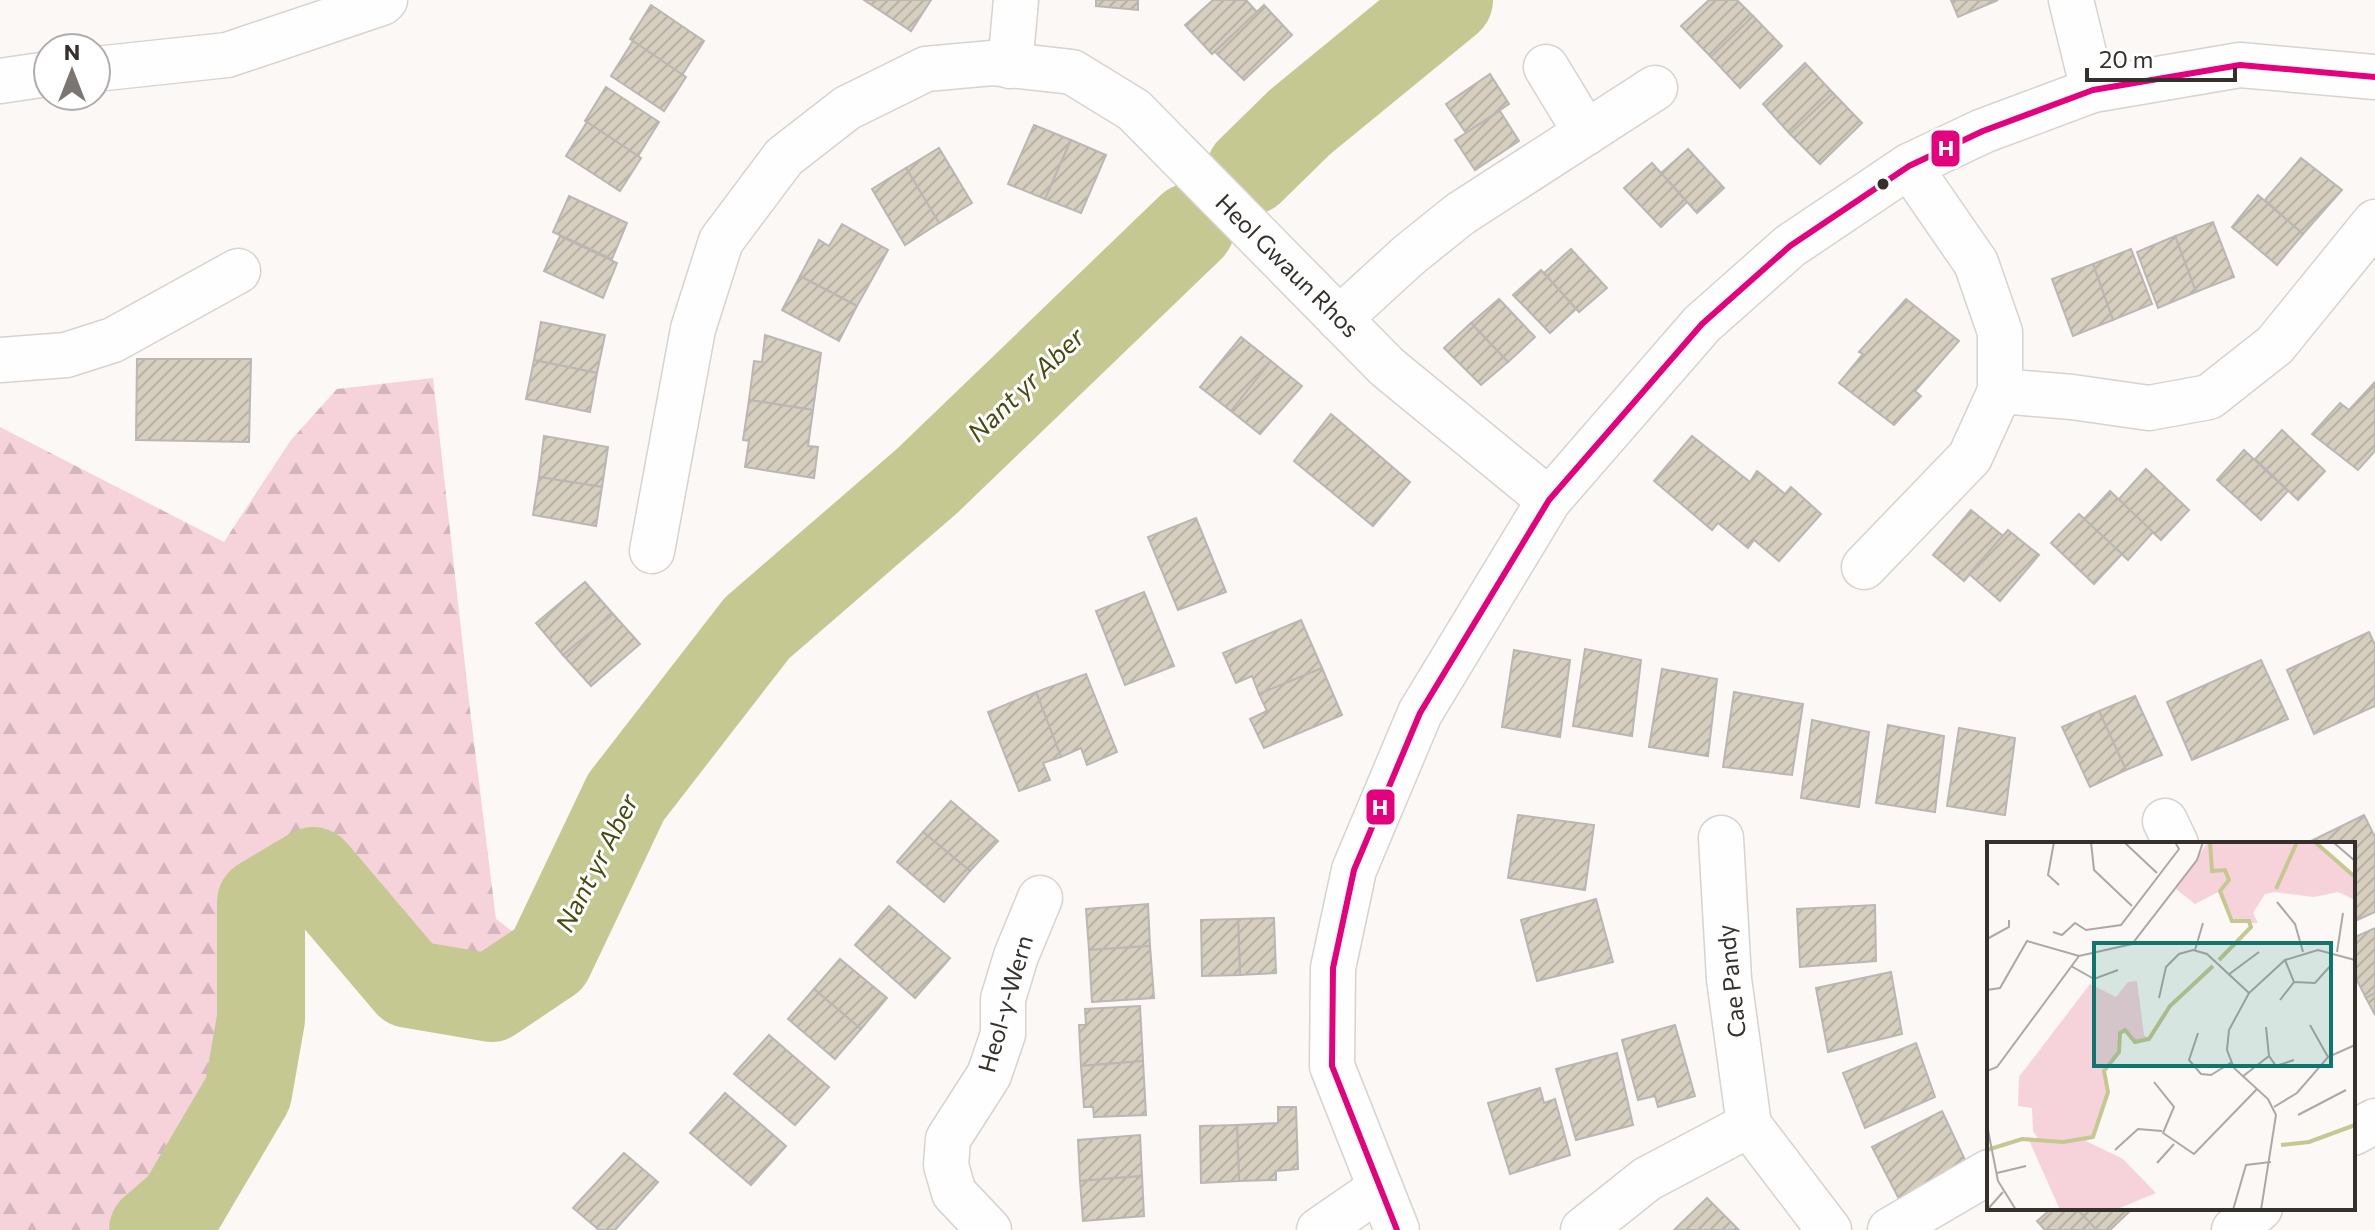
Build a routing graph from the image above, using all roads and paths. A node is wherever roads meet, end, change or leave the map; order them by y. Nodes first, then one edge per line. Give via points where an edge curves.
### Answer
1 (385, 0) edge
2 (1016, 0) edge
3 (2071, 0) edge
4 (1010, 66) junction
5 (112, 67) edge
6 (1546, 67) dead end
7 (32, 76) edge
8 (2375, 77) edge
9 (0, 81) edge
10 (1655, 88) dead end
11 (2093, 90) junction
12 (1586, 133) junction
13 (1909, 166) junction
14 (2375, 222) edge
15 (238, 271) dead end
16 (1339, 319) junction
17 (0, 360) edge
18 (2000, 391) junction
19 (1549, 500) junction
20 (652, 551) dead end
21 (1864, 567) dead end
22 (1721, 838) dead end
23 (1040, 898) dead end
24 (2375, 1121) edge
25 (1749, 1125) junction
26 (2355, 1132) edge
27 (1987, 1173) edge
28 (1380, 1188) junction
29 (2258, 1210) edge
30 (1827, 1229) edge
31 (989, 1230) edge
32 (1319, 1230) edge
33 (1397, 1230) edge
34 (1583, 1230) edge
35 (1890, 1230) edge
36 (2234, 1230) edge

1 - 5 street via 227,55
2 - 4 street
3 - 11 street
4 - 16 street, Heol Gwaun Rhos via 1072,72 1134,110
4 - 20 street, Heol Gwaun Rhos via 926,69 847,108 784,157 721,241 693,329
6 - 12 street
7 - 9 street
8 - 11 street via 2240,65
10 - 12 street
11 - 13 street via 1983,131
12 - 16 street via 1460,214
13 - 18 street via 1976,263 2000,332
13 - 19 street via 1790,246 1702,324
14 - 18 street via 2275,345 2209,397 2149,408
15 - 17 street via 113,340 66,355
16 - 19 street, Heol Gwaun Rhos via 1387,367
18 - 21 street via 1970,457
19 - 28 street via 1420,713 1354,870 1333,968 1332,1066
22 - 25 street, Cae Pandy via 1729,979
23 - 31 street, Heol-y-Wern via 1003,999 1003,1034 989,1075 948,1139 946,1165 954,1193
24 - 26 street
25 - 30 street, Cae Pandy
25 - 34 street via 1647,1179
27 - 35 street
28 - 32 street
28 - 33 street
29 - 36 street

